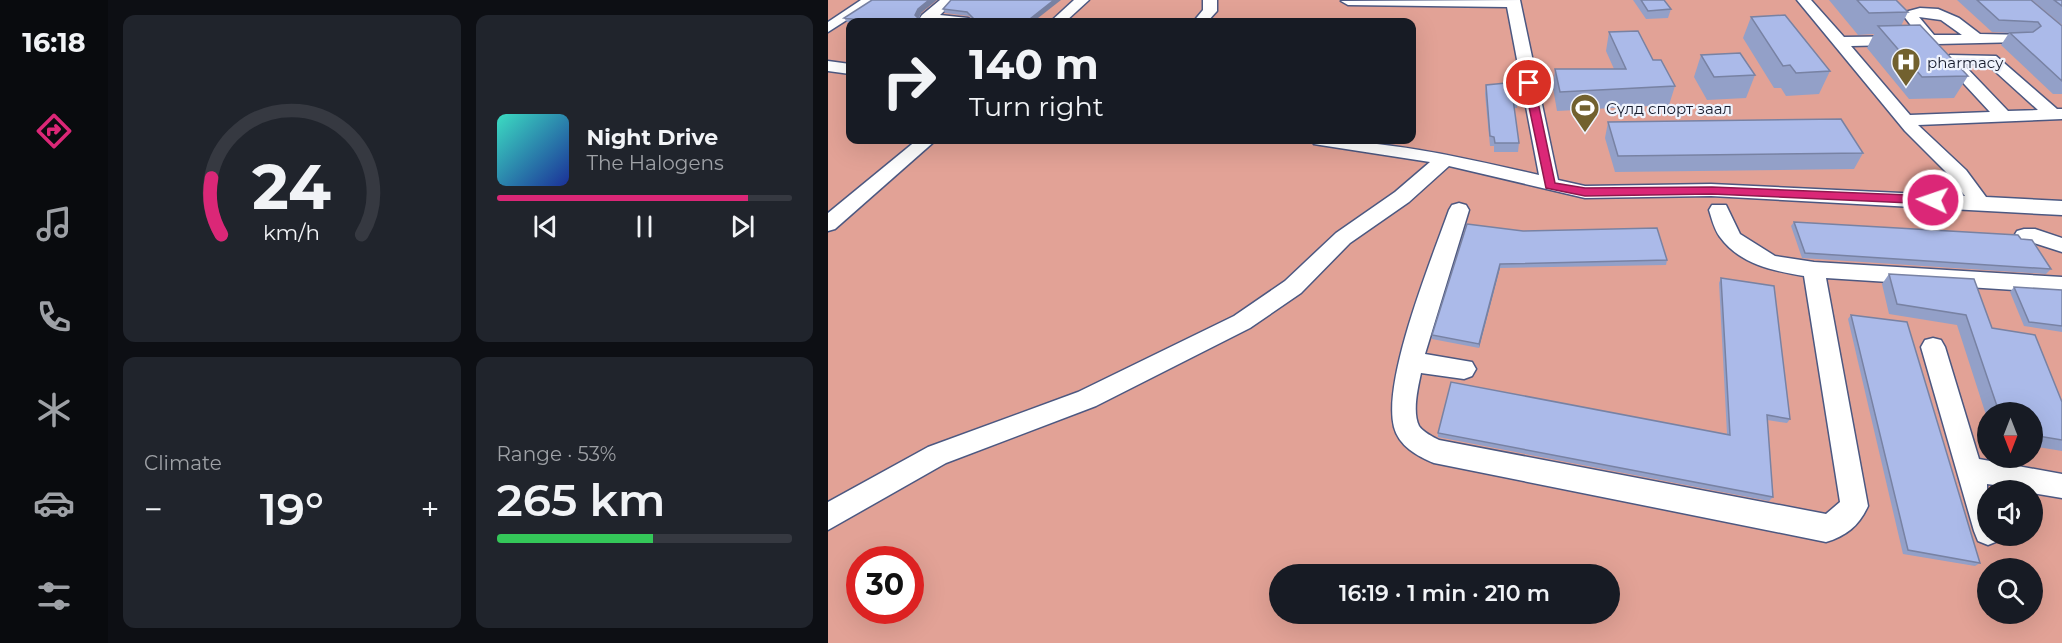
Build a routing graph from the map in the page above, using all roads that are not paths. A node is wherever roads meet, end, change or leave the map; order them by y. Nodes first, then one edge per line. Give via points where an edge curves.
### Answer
1 (871, 0) edge
2 (949, 0) edge
3 (1082, 0) edge
4 (1210, 0) edge
5 (1804, 0) edge
6 (1348, 1) edge
7 (1514, 2) edge
8 (927, 18) edge
9 (1062, 18) edge
10 (1204, 18) edge
11 (828, 28) edge
12 (2023, 38) edge
13 (1976, 39) junction
14 (1930, 40) junction
15 (1840, 42) junction
16 (828, 66) edge
17 (846, 68) edge
18 (2058, 114) edge
19 (2003, 116) junction
20 (1905, 120) junction
21 (922, 144) edge
22 (1346, 144) edge
23 (1445, 159) junction
24 (1550, 185) junction
25 (1979, 202) junction
26 (2062, 208) edge
27 (1459, 210) dead end
28 (1719, 210) dead end
29 (828, 224) edge
30 (2024, 236) dead end
31 (2062, 245) edge
32 (1814, 270) junction
33 (2062, 285) edge
34 (1934, 347) dead end
35 (1413, 362) junction
36 (1464, 369) dead end
37 (1969, 469) junction
38 (2062, 486) edge
39 (1977, 495) edge
40 (828, 517) edge

1 - 11 street
2 - 8 street
3 - 9 street
4 - 10 street via 1210,11
5 - 15 street
6 - 7 street
7 - 24 street
12 - 13 street
13 - 14 street
13 - 14 street via 1944,14 1910,15
14 - 15 street
15 - 20 street
16 - 17 street
18 - 19 street
18 - 19 street via 1991,59 1950,60
19 - 20 street
20 - 25 street via 1959,174
21 - 29 street
22 - 23 street
23 - 24 street
23 - 40 street via 1402,197 1343,238 1293,287 1242,322 1087,399 938,455
24 - 25 street via 1585,192 1712,190
25 - 26 street
27 - 35 street via 1419,331
28 - 32 street via 1727,232 1747,250 1770,263
30 - 31 street
32 - 33 street
32 - 35 street via 1854,506 1837,525 1826,528 1434,451 1417,441 1404,417
34 - 37 street
35 - 36 street
37 - 38 street
37 - 39 street

